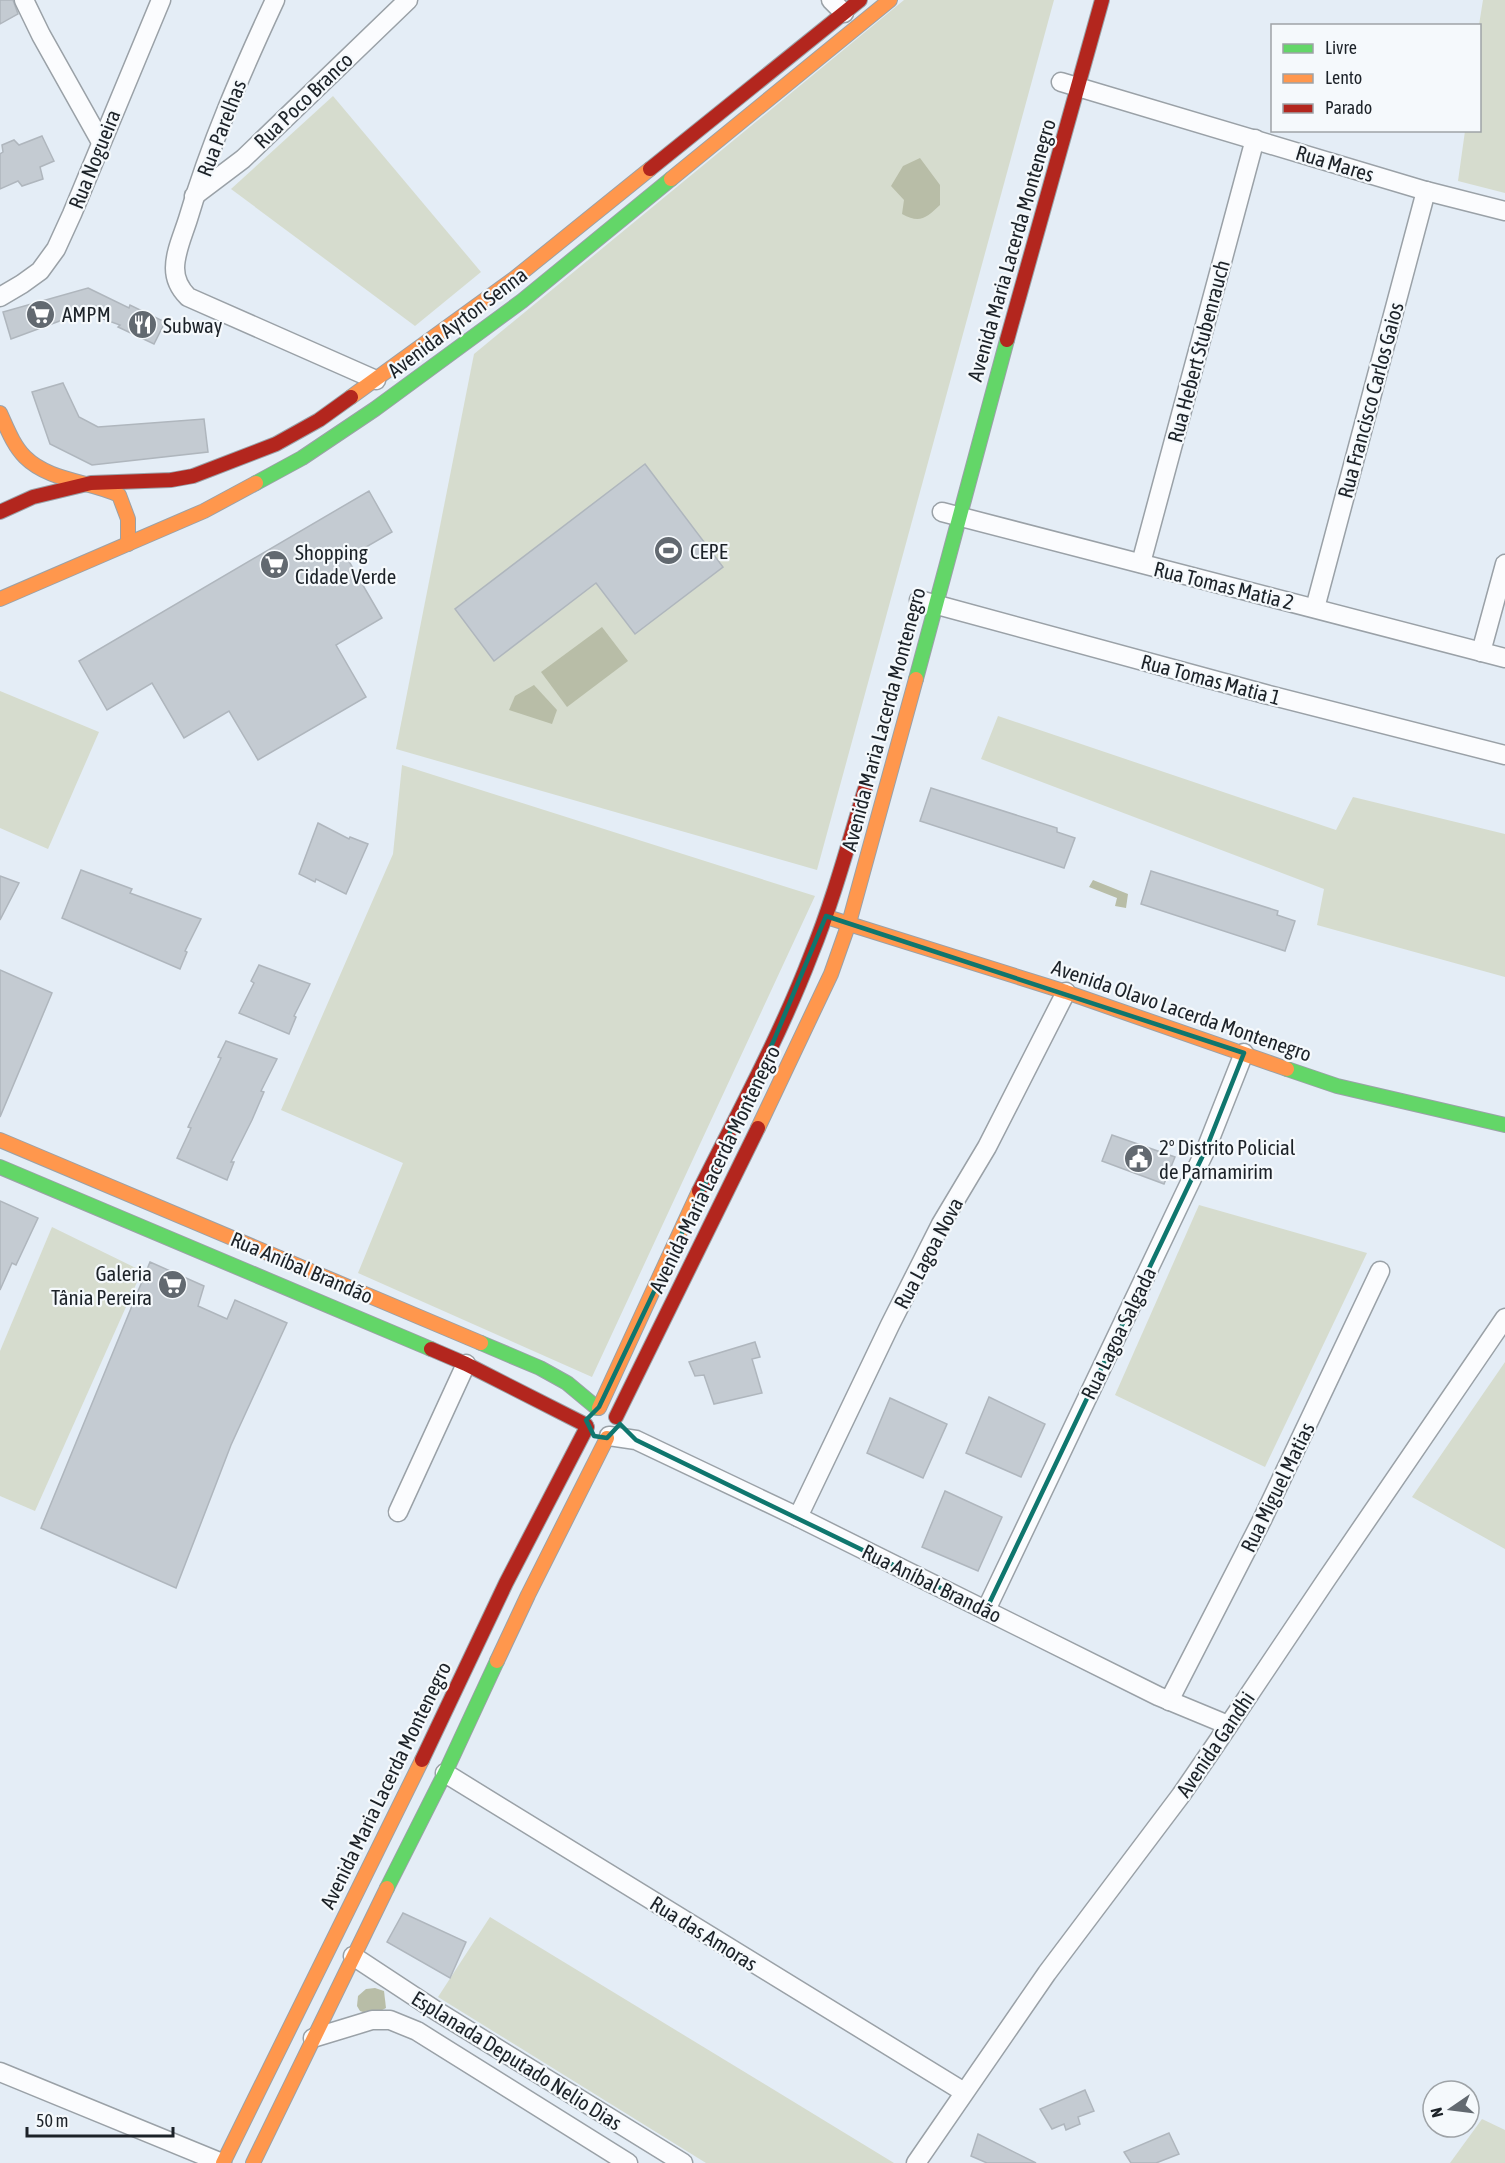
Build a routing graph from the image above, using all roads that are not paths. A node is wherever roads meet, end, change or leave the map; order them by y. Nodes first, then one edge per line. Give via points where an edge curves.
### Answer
1 (24, 0) edge
2 (161, 0) edge
3 (275, 0) edge
4 (408, 0) edge
5 (860, 0) edge
6 (890, 0) edge
7 (1102, 0) edge
8 (838, 7) edge
9 (1065, 83) junction
10 (1255, 139) junction
11 (101, 142) junction
12 (1426, 191) junction
13 (194, 196) junction
14 (1505, 211) edge
15 (0, 297) edge
16 (376, 380) junction
17 (0, 413) edge
18 (91, 483) junction
19 (0, 512) edge
20 (946, 514) junction
21 (128, 544) junction
22 (1141, 564) junction
23 (1505, 564) edge
24 (0, 599) edge
25 (919, 600) dead end
26 (937, 604) junction
27 (1315, 608) junction
28 (1481, 652) junction
29 (1505, 658) edge
30 (1505, 755) edge
31 (868, 779) dead end
32 (826, 916) junction
33 (849, 923) junction
34 (1066, 992) junction
35 (1244, 1053) junction
36 (1505, 1125) edge
37 (0, 1140) edge
38 (0, 1167) edge
39 (1380, 1271) dead end
40 (1505, 1318) edge
41 (466, 1364) junction
42 (598, 1408) junction
43 (586, 1426) junction
44 (612, 1428) junction
45 (398, 1512) dead end
46 (798, 1517) junction
47 (986, 1610) junction
48 (1170, 1701) junction
49 (1228, 1725) junction
50 (445, 1773) junction
51 (353, 1956) junction
52 (313, 2038) junction
53 (0, 2072) edge
54 (964, 2092) junction
55 (223, 2163) edge
56 (253, 2163) edge
57 (628, 2163) edge
58 (683, 2163) edge
59 (916, 2163) edge

1 - 11 street
2 - 11 street, Rua Nogueira
3 - 13 street, Rua Parelhas
4 - 13 street, Rua Poco Branco via 243,159
5 - 8 main road, Avenida Ayrton Senna
6 - 21 main road, Avenida Ayrton Senna via 522,301 375,410 283,469 204,511
7 - 9 main road, Avenida Maria Lacerda Montenegro
8 - 16 main road, Avenida Ayrton Senna via 515,278
9 - 10 street, Rua Mares
9 - 20 main road, Avenida Maria Lacerda Montenegro
10 - 12 street, Rua Mares
10 - 22 street, Rua Hebert Stubenrauch
11 - 15 street, Rua Nogueira via 56,249 40,271
12 - 14 street, Rua Mares
12 - 27 street, Rua Francisco Carlos Gaios
13 - 16 street, Rua Parelhas via 176,259 176,278 188,297
16 - 18 main road, Avenida Ayrton Senna via 276,444 193,476
17 - 18 main road via 17,446 34,465
18 - 19 main road, Avenida Ayrton Senna via 33,497
18 - 21 main road via 119,495 129,519
20 - 22 street, Rua Tomas Matia 2
20 - 26 main road, Avenida Maria Lacerda Montenegro
21 - 24 main road, Avenida Ayrton Senna
22 - 27 street, Rua Tomas Matia 2
23 - 28 street
25 - 26 street, Rua Tomas Matia 1
26 - 30 street, Rua Tomas Matia 1
26 - 33 main road, Avenida Maria Lacerda Montenegro
27 - 28 street, Rua Tomas Matia 2
28 - 29 street, Rua Tomas Matia 2
31 - 32 main road, Avenida Maria Lacerda Montenegro
32 - 33 main road, Avenida Olavo Lacerda Montenegro
32 - 42 main road, Avenida Maria Lacerda Montenegro via 774,1041 683,1223
33 - 34 main road, Avenida Olavo Lacerda Montenegro
33 - 44 main road, Avenida Maria Lacerda Montenegro via 813,1014
34 - 35 main road, Avenida Olavo Lacerda Montenegro
34 - 46 street, Rua Lagoa Nova via 987,1147 941,1224
35 - 36 main road, Avenida Olavo Lacerda Montenegro via 1337,1086
35 - 47 street, Rua Lagoa Salgada via 1206,1149
37 - 42 main road, Rua Aníbal Brandão via 540,1368
38 - 41 main road, Rua Aníbal Brandão
39 - 48 street, Rua Miguel Matias via 1262,1520
40 - 49 street, Avenida Gandhi
41 - 43 main road, Rua Aníbal Brandão
41 - 45 street
42 - 43 main road via 588,1414
42 - 44 main road via 608,1409
43 - 44 main road via 594,1436
43 - 55 main road, Avenida Maria Lacerda Montenegro
44 - 46 street, Rua Aníbal Brandão
44 - 50 main road, Avenida Maria Lacerda Montenegro
46 - 47 street, Rua Aníbal Brandão
47 - 48 street, Rua Aníbal Brandão
48 - 49 street, Rua Aníbal Brandão
49 - 54 street, Avenida Gandhi
50 - 51 main road, Avenida Maria Lacerda Montenegro
50 - 54 street, Rua das Amoras
51 - 52 main road, Avenida Maria Lacerda Montenegro
51 - 58 street, Esplanada Deputado Nelio Dias
52 - 56 main road, Avenida Maria Lacerda Montenegro
52 - 57 street, Esplanada Deputado Nelio Dias via 372,2020 390,2020 417,2031
53 - 55 street
54 - 59 street, Avenida Gandhi

